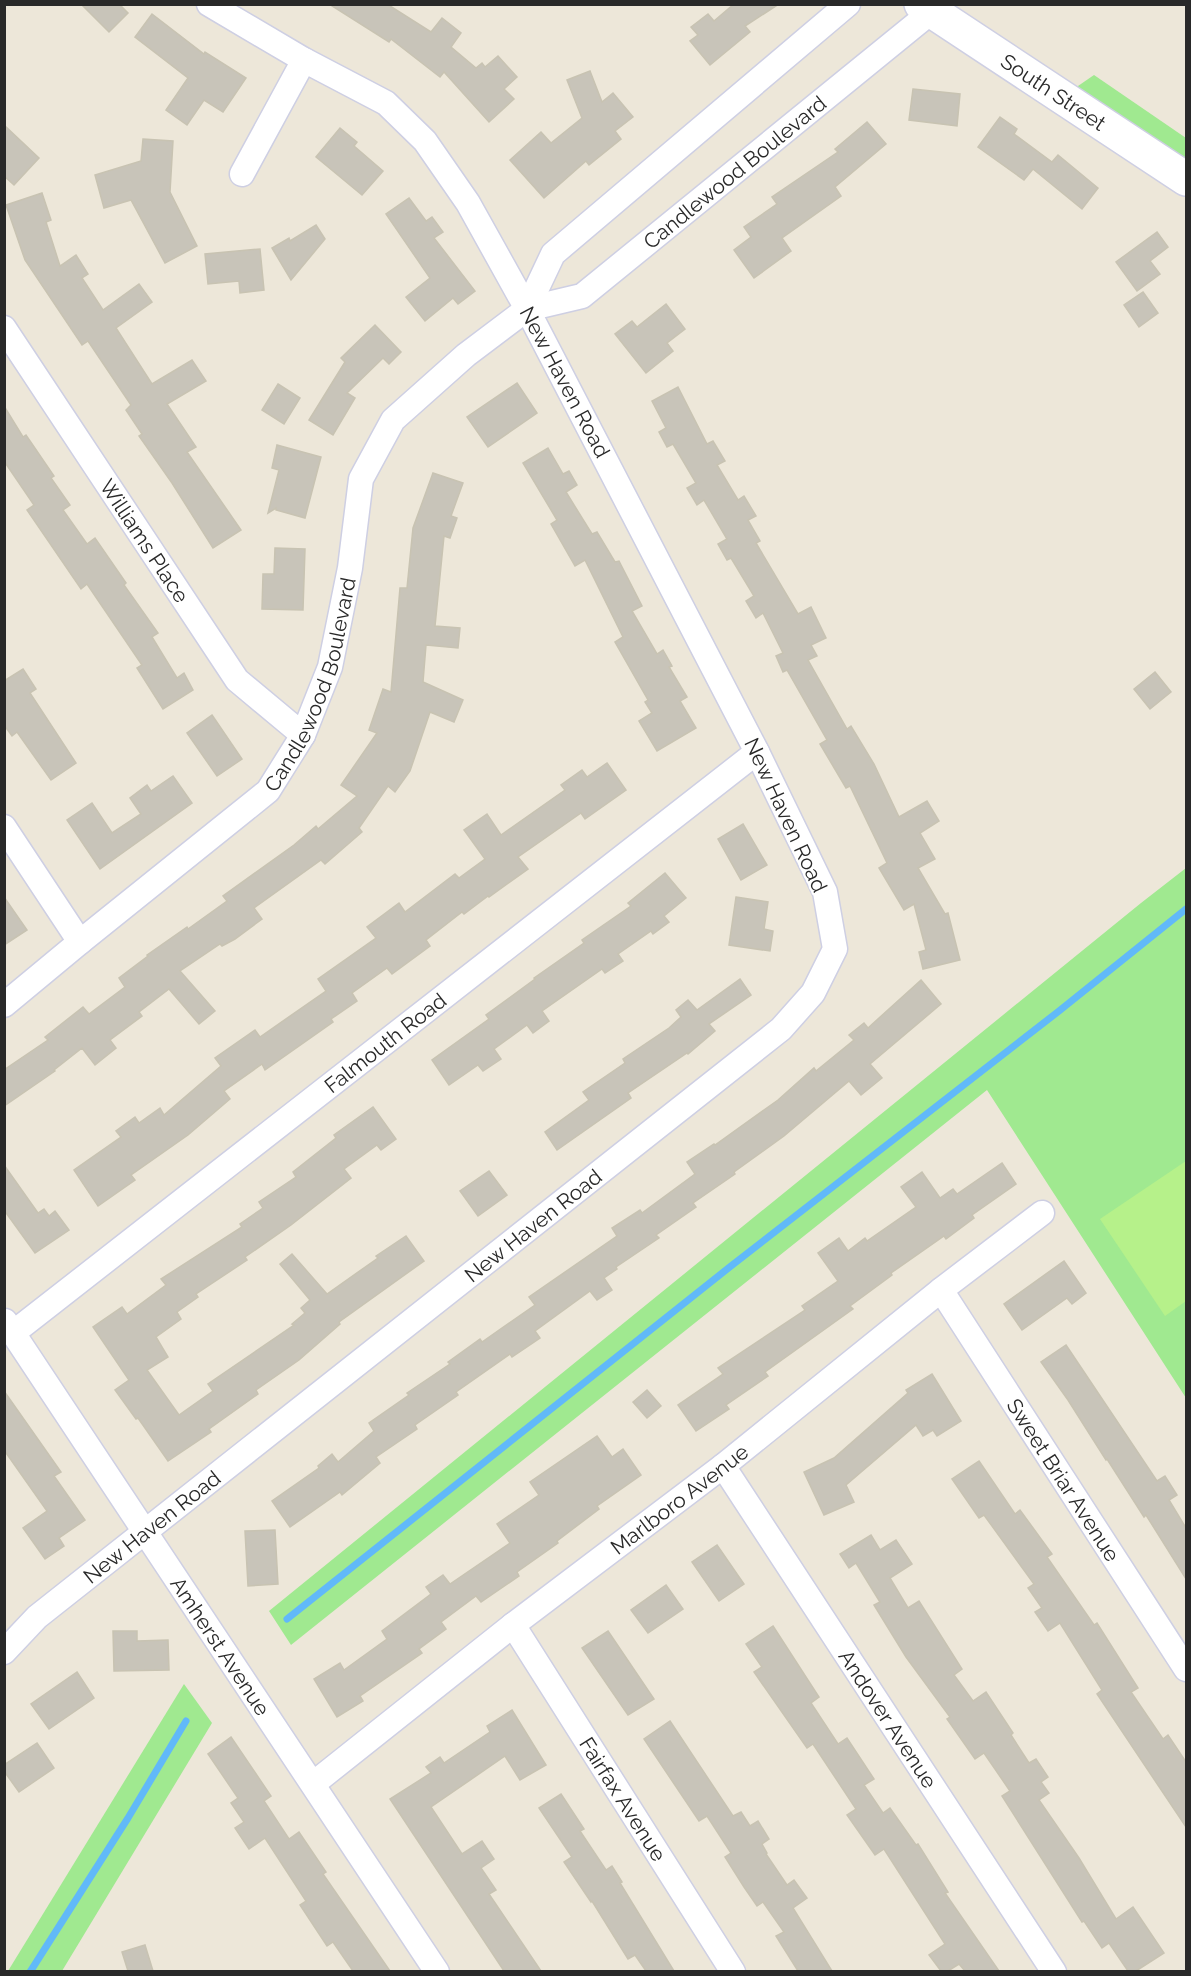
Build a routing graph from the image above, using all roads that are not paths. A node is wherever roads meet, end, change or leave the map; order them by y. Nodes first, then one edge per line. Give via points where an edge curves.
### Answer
1 (209, 4) edge
2 (848, 4) edge
3 (926, 8) edge
4 (304, 60) junction
5 (242, 174) dead end
6 (1186, 179) edge
7 (527, 309) junction
8 (4, 328) edge
9 (303, 735) junction
10 (757, 752) junction
11 (4, 827) edge
12 (80, 942) junction
13 (4, 1005) edge
14 (1042, 1213) dead end
15 (941, 1290) junction
16 (9, 1326) edge
17 (723, 1466) junction
18 (146, 1531) junction
19 (513, 1625) junction
20 (4, 1652) edge
21 (1186, 1669) edge
22 (313, 1784) junction
23 (437, 1971) edge
24 (734, 1971) edge
25 (1054, 1971) edge

1 - 4 street, New Haven Road
2 - 7 street, Candlewood Boulevard via 553,254
3 - 6 street, South Street
3 - 7 street, Candlewood Boulevard via 582,296
4 - 5 street
4 - 7 street, New Haven Road via 386,103 426,141 468,203
7 - 9 street, Candlewood Boulevard via 466,355 393,420 361,479 350,568 330,667
7 - 10 street, New Haven Road
8 - 9 street, Williams Place via 237,680
9 - 12 street, Candlewood Boulevard via 268,791
10 - 16 street, Falmouth Road
10 - 18 street, New Haven Road via 825,892 835,949 813,993 781,1029
11 - 12 street
12 - 13 street, Candlewood Boulevard
14 - 15 street, Marlboro Avenue
15 - 17 street, Marlboro Avenue
15 - 21 street, Sweet Briar Avenue
16 - 18 street, Amherst Avenue
17 - 19 street, Marlboro Avenue
17 - 25 street, Andover Avenue
18 - 20 street, New Haven Road via 37,1617
18 - 22 street, Amherst Avenue
19 - 22 street, Marlboro Avenue
19 - 24 street, Fairfax Avenue
22 - 23 street, Amherst Avenue

